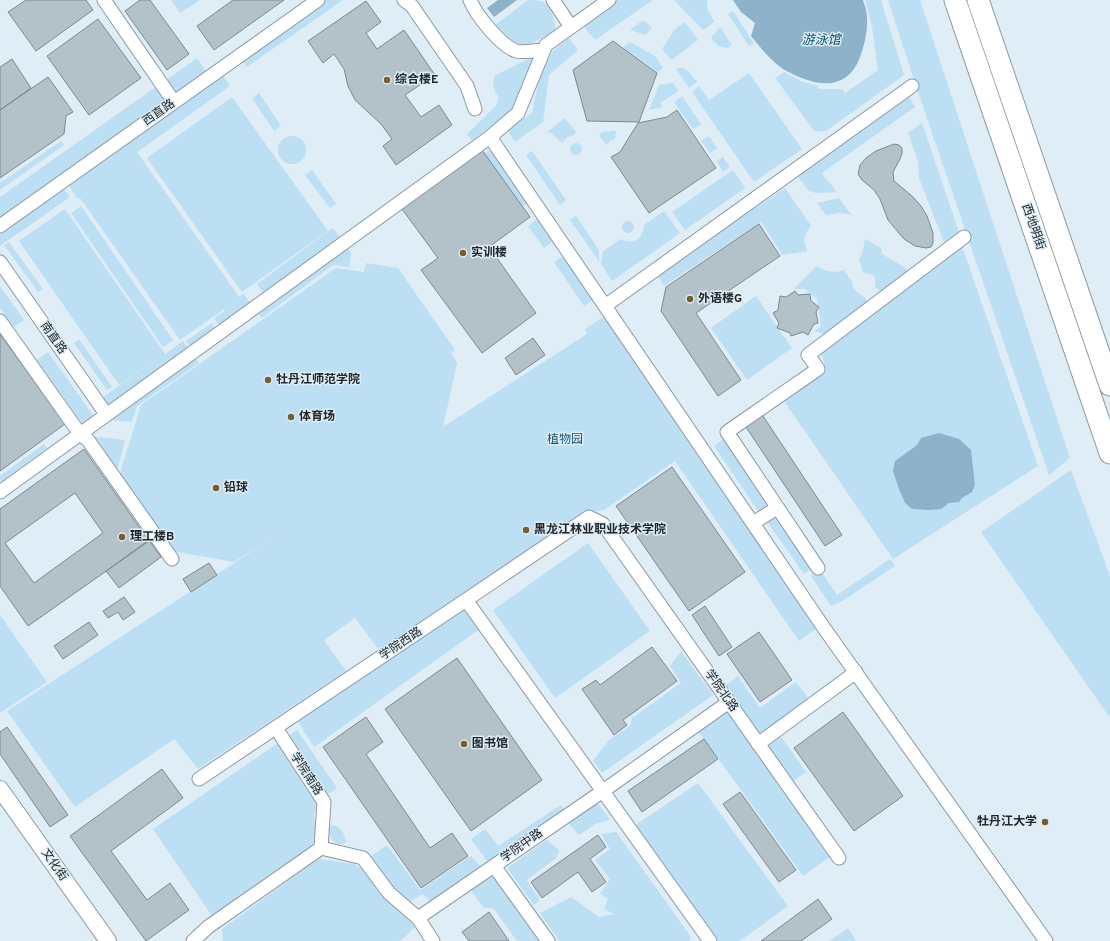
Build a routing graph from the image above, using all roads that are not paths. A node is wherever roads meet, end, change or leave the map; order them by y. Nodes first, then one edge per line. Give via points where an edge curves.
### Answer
1 (104, 0) edge
2 (318, 0) edge
3 (404, 0) edge
4 (470, 0) edge
5 (553, 0) edge
6 (609, 0) edge
7 (955, 0) edge
8 (978, 0) edge
9 (571, 27) junction
10 (544, 50) junction
11 (912, 86) dead end
12 (174, 102) junction
13 (475, 109) dead end
14 (490, 137) junction
15 (0, 226) edge
16 (964, 237) dead end
17 (0, 262) edge
18 (605, 306) junction
19 (0, 321) edge
20 (1110, 385) edge
21 (106, 414) junction
22 (80, 434) junction
23 (1110, 453) edge
24 (0, 492) edge
25 (777, 508) junction
26 (754, 523) junction
27 (603, 524) joint
28 (172, 559) dead end
29 (818, 568) dead end
30 (466, 600) junction
31 (856, 672) junction
32 (729, 702) junction
33 (276, 728) junction
34 (758, 744) junction
35 (199, 779) dead end
36 (0, 789) edge
37 (603, 791) junction
38 (321, 848) junction
39 (839, 858) dead end
40 (494, 866) junction
41 (418, 918) junction
42 (108, 941) edge
43 (193, 941) edge
44 (434, 941) edge
45 (548, 941) edge
46 (710, 941) edge
47 (1046, 941) edge

1 - 12 street
2 - 12 street, 西直路
3 - 13 street via 412,6 467,86
4 - 10 street via 491,32 516,51
5 - 9 street
6 - 9 street
7 - 23 highway, 西地明街
8 - 20 highway, 西地明街
9 - 10 street via 546,45
10 - 14 street via 518,113
11 - 18 street
12 - 15 street, 西直路
14 - 18 street
14 - 21 street
16 - 25 street via 808,355 818,369 727,432
17 - 21 street, 南直路
18 - 26 street
19 - 22 street
21 - 22 street
22 - 24 street
22 - 28 street via 88,440
25 - 26 street
25 - 29 street
26 - 31 street
27 - 30 street, 学院西路 via 588,516
27 - 32 street, 学院北路
30 - 33 street, 学院西路
30 - 37 street
31 - 34 street
31 - 47 street
32 - 34 street, 学院北路
32 - 37 street, 学院中路
33 - 35 street, 学院西路
33 - 38 street, 学院南路 via 324,802
34 - 39 street, 学院北路
36 - 42 street, 文化街
37 - 40 street, 学院中路
37 - 46 street
38 - 41 street via 363,858 389,893
38 - 43 street via 208,927
40 - 41 street, 学院中路
40 - 45 street
41 - 44 street

